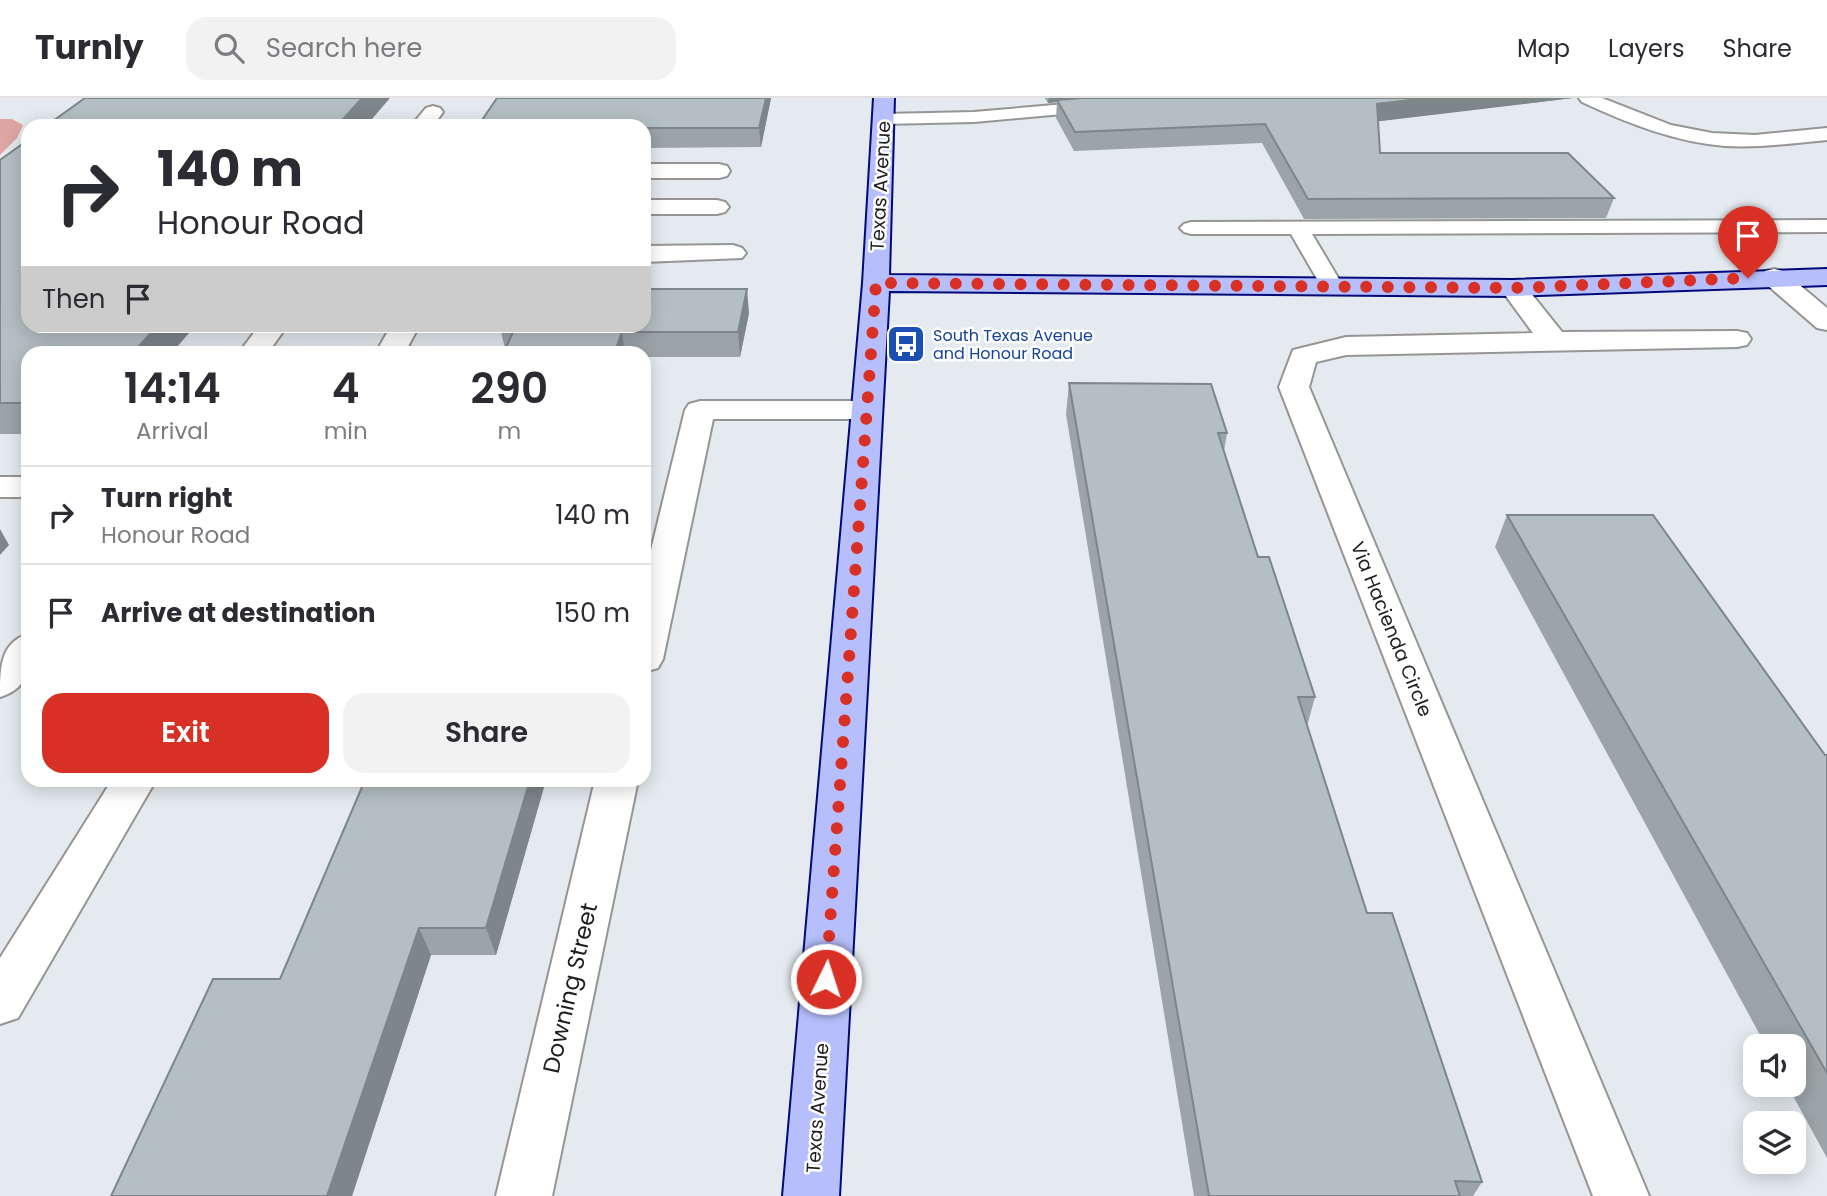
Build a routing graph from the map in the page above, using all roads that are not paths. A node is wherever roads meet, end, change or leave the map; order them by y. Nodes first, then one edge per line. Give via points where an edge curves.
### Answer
1 (1588, 98) edge
2 (1123, 104) edge
3 (884, 107) edge
4 (1827, 134) edge
5 (651, 171) edge
6 (719, 171) dead end
7 (717, 207) dead end
8 (651, 208) edge
9 (1827, 226) edge
10 (1191, 228) dead end
11 (1299, 229) junction
12 (733, 253) dead end
13 (651, 254) edge
14 (1827, 276) edge
15 (1774, 277) junction
16 (876, 283) junction
17 (1332, 286) junction
18 (1513, 288) junction
19 (1827, 322) edge
20 (1737, 339) dead end
21 (1554, 341) junction
22 (865, 410) junction
23 (0, 487) edge
24 (21, 487) edge
25 (651, 628) edge
26 (21, 656) edge
27 (0, 683) edge
28 (131, 787) edge
29 (615, 787) edge
30 (0, 1002) edge
31 (524, 1196) edge
32 (811, 1196) edge
33 (1621, 1196) edge

1 - 4 lane via 1669,129 1713,139
2 - 3 lane via 974,117
3 - 16 street, Texas Avenue
5 - 6 street
7 - 8 street
9 - 11 lane
10 - 11 lane
11 - 17 lane
12 - 13 street
14 - 15 street
15 - 18 street
15 - 19 street
16 - 17 street
16 - 22 street, Texas Avenue
17 - 18 street
18 - 21 street
20 - 21 street
21 - 33 street, Via Hacienda Circle via 1346,346 1303,356 1294,387
22 - 25 street via 700,410
22 - 32 street, Texas Avenue
23 - 24 street
26 - 27 street
28 - 30 street
29 - 31 street, Downing Street

